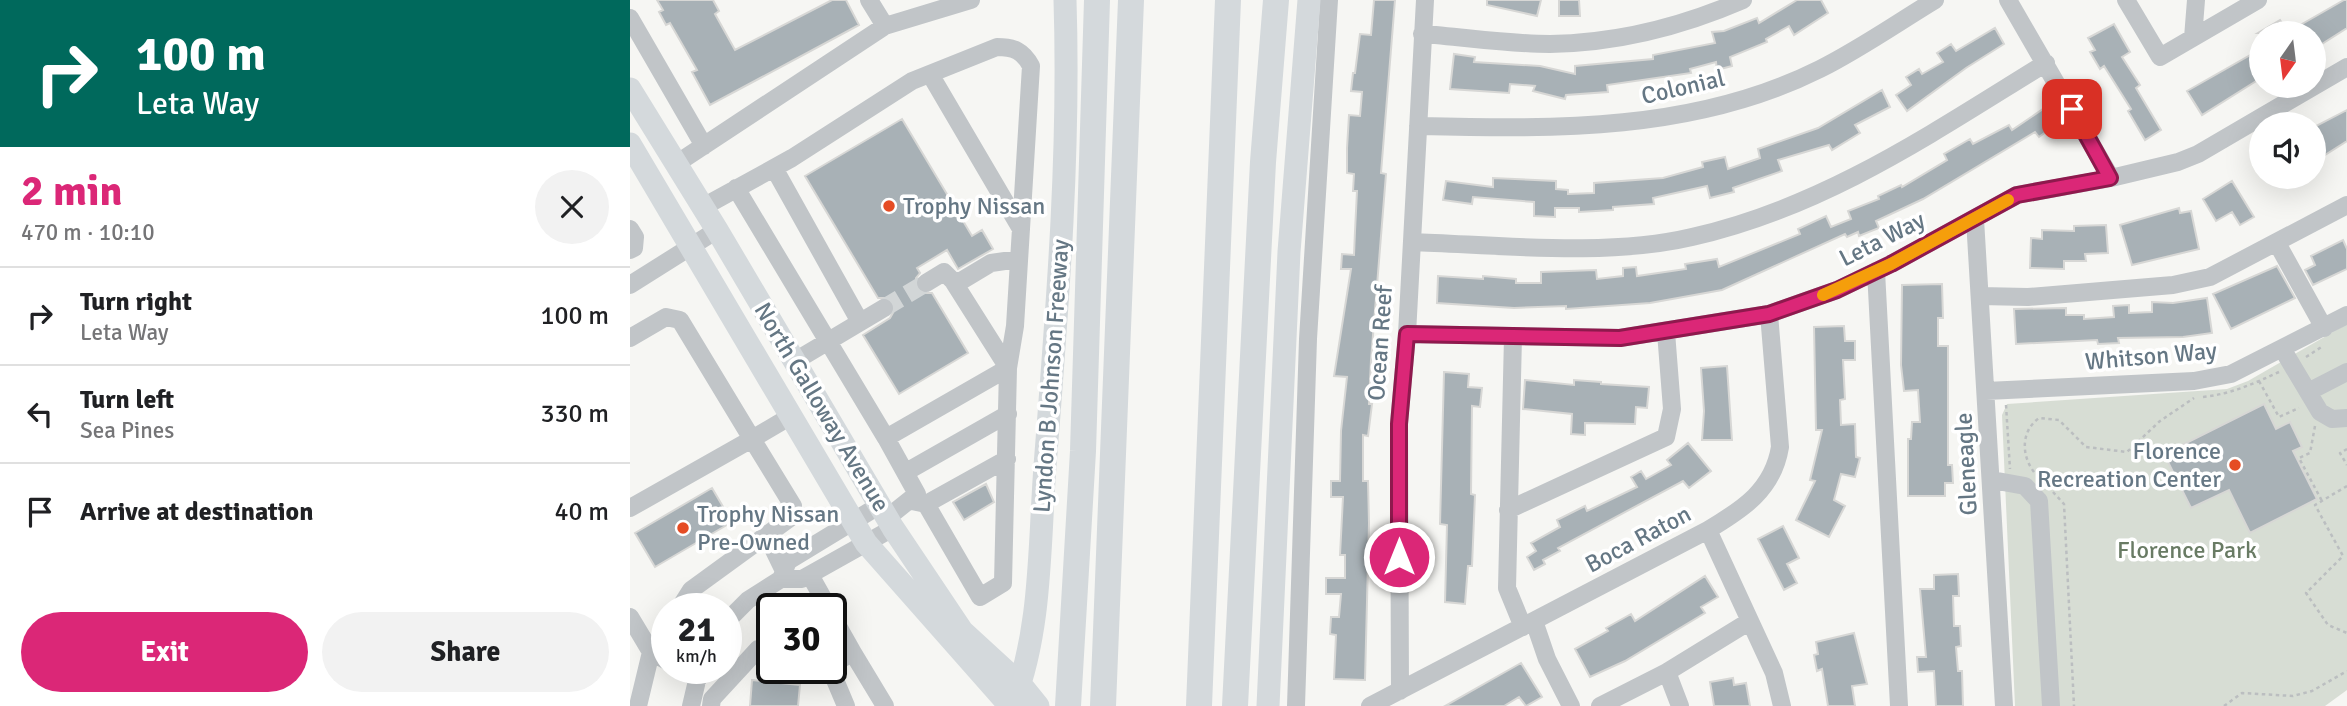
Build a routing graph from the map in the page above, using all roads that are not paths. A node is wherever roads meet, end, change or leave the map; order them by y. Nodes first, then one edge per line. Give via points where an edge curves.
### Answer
1 (869, 0) edge
2 (971, 0) edge
3 (1065, 0) edge
4 (1097, 0) edge
5 (1131, 0) edge
6 (1228, 0) edge
7 (1276, 0) edge
8 (1309, 0) edge
9 (1329, 0) edge
10 (1424, 0) edge
11 (1743, 0) edge
12 (1935, 0) edge
13 (2008, 0) edge
14 (2126, 0) edge
15 (2196, 0) edge
16 (2258, 0) edge
17 (630, 18) edge
18 (885, 26) junction
19 (1422, 34) junction
20 (2193, 38) junction
21 (2046, 63) junction
22 (2347, 66) edge
23 (930, 74) junction
24 (630, 89) edge
25 (1418, 126) junction
26 (630, 144) edge
27 (704, 146) junction
28 (676, 164) junction
29 (774, 168) junction
30 (2110, 178) junction
31 (736, 188) junction
32 (2347, 205) edge
33 (703, 207) junction
34 (1975, 219) junction
35 (630, 229) edge
36 (1021, 229) junction
37 (717, 230) junction
38 (1412, 242) junction
39 (2277, 243) junction
40 (690, 247) junction
41 (630, 250) edge
42 (1019, 259) junction
43 (1876, 271) junction
44 (953, 281) junction
45 (926, 283) tunnel mouth
46 (630, 285) edge
47 (1980, 296) junction
48 (884, 308) tunnel mouth
49 (1769, 314) junction
50 (2347, 315) edge
51 (860, 322) junction
52 (2324, 328) junction
53 (1666, 332) junction
54 (1407, 334) junction
55 (1513, 337) junction
56 (630, 338) edge
57 (826, 342) junction
58 (2283, 350) junction
59 (795, 360) junction
60 (1008, 368) junction
61 (2347, 372) edge
62 (1986, 391) junction
63 (2306, 399) junction
64 (1008, 414) junction
65 (791, 416) junction
66 (2347, 418) edge
67 (886, 438) junction
68 (752, 439) junction
69 (1007, 459) junction
70 (906, 472) junction
71 (1992, 480) junction
72 (919, 502) junction
73 (630, 508) edge
74 (1508, 510) junction
75 (887, 517) junction
76 (854, 520) junction
77 (1708, 530) junction
78 (766, 534) junction
79 (866, 543) junction
80 (782, 575) junction
81 (810, 575) junction
82 (689, 593) edge
83 (820, 593) edge
84 (742, 606) edge
85 (630, 617) edge
86 (1751, 621) junction
87 (1528, 624) junction
88 (1032, 636) junction
89 (847, 642) edge
90 (651, 645) edge
91 (756, 651) edge
92 (853, 653) junction
93 (847, 657) edge
94 (988, 658) junction
95 (1667, 672) junction
96 (651, 675) edge
97 (696, 684) edge
98 (838, 684) edge
99 (1400, 691) junction
100 (1014, 699) edge
101 (638, 706) edge
102 (691, 706) edge
103 (711, 706) edge
104 (846, 706) edge
105 (885, 706) edge
106 (1038, 706) edge
107 (1068, 706) edge
108 (1103, 706) edge
109 (1199, 706) edge
110 (1235, 706) edge
111 (1268, 706) edge
112 (1296, 706) edge
113 (1370, 706) edge
114 (1570, 706) edge
115 (1600, 706) edge
116 (1680, 706) edge
117 (1782, 706) edge
118 (1899, 706) edge
119 (2004, 706) edge
120 (2051, 706) edge

1 - 18 street
2 - 18 street
3 - 88 main road, Lyndon B Johnson Freeway via 1060,269
4 - 107 highway via 1083,451
5 - 108 highway
6 - 109 highway
7 - 110 highway
8 - 111 main road via 1289,264
9 - 112 street via 1308,339
10 - 19 street, Ocean Reef
11 - 19 street via 1699,19 1624,37 1551,44
12 - 25 street, Colonial via 1820,69 1699,112 1651,121 1556,128
13 - 21 street
14 - 20 street via 2160,57
15 - 20 street
16 - 20 street
17 - 27 street
18 - 27 street
19 - 25 street, Ocean Reef
21 - 30 street
21 - 38 street via 1876,168 1762,217 1690,238 1592,248
22 - 30 street, Leta Way via 2199,153
23 - 29 street
23 - 36 street
23 - 36 street via 997,47 1011,47 1025,55 1031,66
24 - 28 main road, North Galloway Avenue
25 - 38 street, Ocean Reef
26 - 40 main road, North Galloway Avenue
27 - 28 street
28 - 33 main road, North Galloway Avenue
29 - 31 street
29 - 51 street
30 - 34 street, Leta Way via 2017,195
31 - 33 street
31 - 57 street
32 - 39 street
33 - 37 main road, North Galloway Avenue
34 - 43 street, Leta Way
34 - 47 street, Gleneagle
35 - 41 street via 635,237
36 - 42 street
37 - 40 street
37 - 59 main road, North Galloway Avenue
38 - 54 street, Ocean Reef
39 - 47 street via 2210,277 2174,285 2028,297
39 - 52 street
40 - 46 street
40 - 65 main road, North Galloway Avenue
42 - 44 street via 990,263
42 - 60 street
43 - 49 street, Leta Way
43 - 118 street
44 - 45 street via 944,272
44 - 60 street
47 - 62 street, Gleneagle
48 - 51 street
49 - 53 street, Leta Way
49 - 77 street, Boca Raton via 1778,460 1765,488
50 - 52 street, Whitson Way
51 - 57 street
52 - 58 street, Whitson Way
53 - 55 street, Leta Way via 1620,338
53 - 74 street via 1672,409 1666,437
54 - 55 street, Leta Way
54 - 99 street, Ocean Reef via 1399,424
55 - 74 street
56 - 68 street via 666,317 680,320
57 - 59 street
57 - 67 street
58 - 62 street, Whitson Way via 2231,374 2193,381
58 - 63 street
59 - 75 main road, North Galloway Avenue
60 - 64 street
60 - 67 street
61 - 63 street
62 - 71 street, Gleneagle
63 - 66 street via 2332,419
64 - 69 street
64 - 70 street
65 - 68 street
65 - 76 main road, North Galloway Avenue
67 - 70 street
68 - 73 street
68 - 78 street via 793,506 790,518
69 - 72 street
69 - 72 street via 1003,583 980,597
70 - 72 street
71 - 119 street, Gleneagle
71 - 120 street via 2025,486 2039,501
72 - 75 street
74 - 87 street via 1507,588
75 - 76 street
75 - 79 street
75 - 94 main road, North Galloway Avenue via 962,631
76 - 79 main road, North Galloway Avenue
76 - 80 street via 788,561
77 - 86 street
77 - 87 street, Boca Raton
78 - 80 street
78 - 82 street
79 - 81 street
79 - 100 main road, North Galloway Avenue
80 - 81 street via 802,579
80 - 84 street
81 - 83 street
85 - 90 street
86 - 95 street
86 - 117 street via 1774,673
87 - 99 street, Boca Raton
87 - 114 street
88 - 94 main road via 1012,655
88 - 100 main road, Lyndon B Johnson Freeway
89 - 92 street
91 - 103 street via 712,699
92 - 93 street
92 - 105 street
94 - 100 main road, North Galloway Avenue
95 - 115 street
95 - 116 street
96 - 101 street
97 - 102 street
98 - 104 street
99 - 113 street, Boca Raton
100 - 106 main road, North Galloway Avenue

